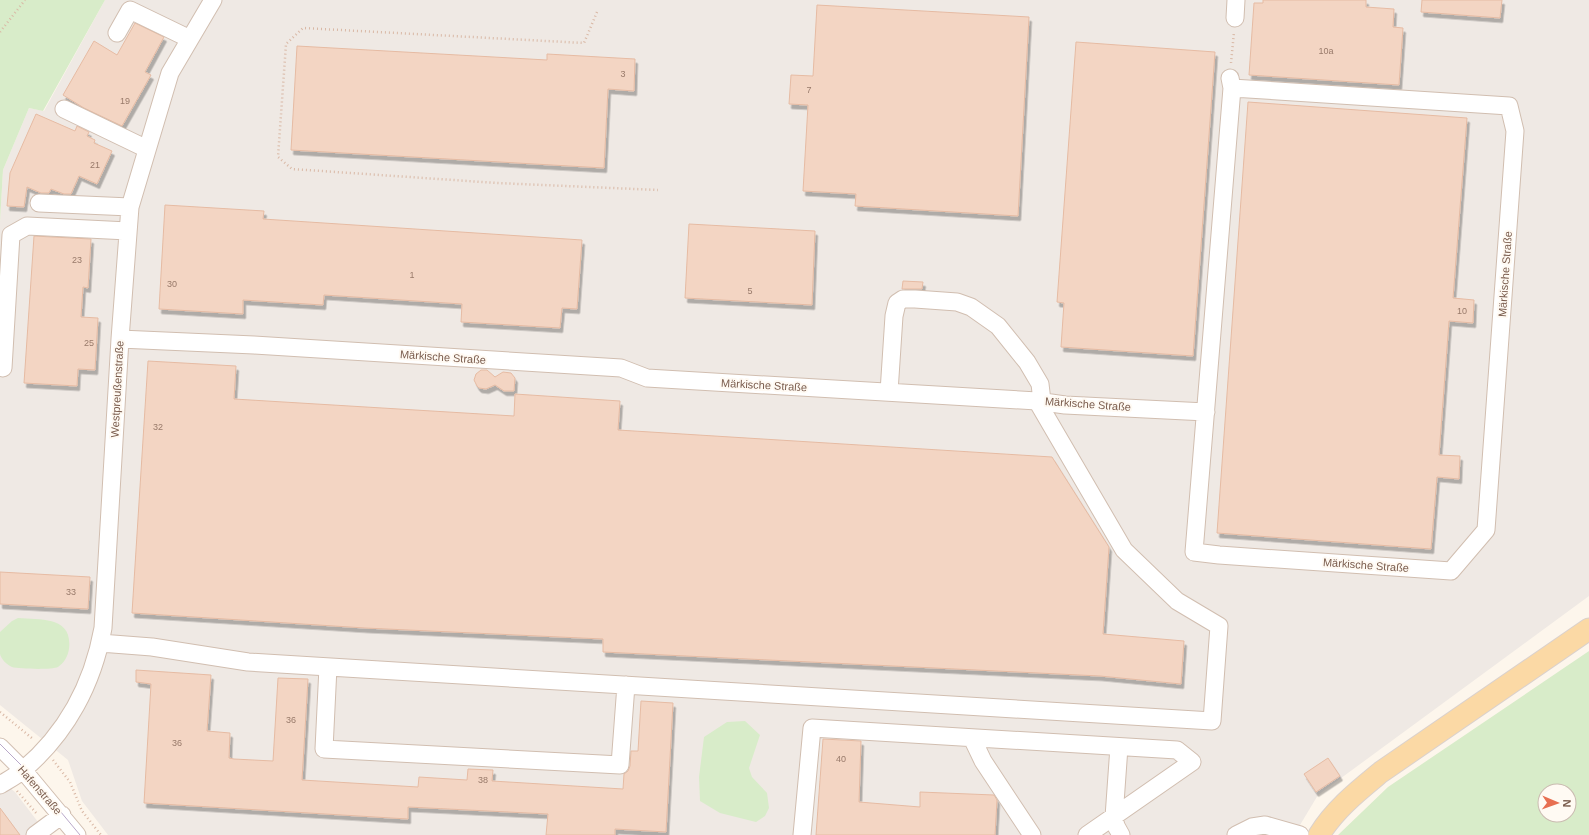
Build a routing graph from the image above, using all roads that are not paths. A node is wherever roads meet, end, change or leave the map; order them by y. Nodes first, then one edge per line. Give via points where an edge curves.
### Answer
1 (213, 0) edge
2 (1236, 0) edge
3 (1235, 18) road end
4 (117, 33) dead end
5 (190, 39) junction
6 (64, 109) dead end
7 (147, 149) junction
8 (39, 203) dead end
9 (130, 207) junction
10 (128, 231) junction
11 (120, 339) junction
12 (3, 368) dead end
13 (889, 392) junction
14 (1039, 401) junction
15 (1206, 412) junction
16 (1589, 628) edge
17 (100, 643) junction
18 (328, 667) junction
19 (626, 685) junction
20 (972, 738) junction
21 (0, 747) edge
22 (1119, 747) junction
23 (23, 770) junction
24 (3, 783) edge
25 (62, 815) junction
26 (1114, 817) junction
27 (41, 831) edge
28 (75, 834) edge
29 (802, 835) edge
30 (1032, 835) edge
31 (1087, 835) edge
32 (1121, 835) edge
33 (1236, 835) edge
34 (1300, 835) edge
35 (1319, 835) edge

1 - 5 street, Westpreußenstraße
2 - 3 street
4 - 5 street via 130,10
5 - 7 street, Westpreußenstraße via 170,74
6 - 7 street
7 - 9 street, Westpreußenstraße
8 - 9 street
9 - 10 street, Westpreußenstraße
10 - 11 street, Westpreußenstraße
10 - 12 street via 27,226 10,235
11 - 13 street, Märkische Straße via 621,368 646,378
11 - 17 street, Westpreußenstraße via 103,628
13 - 14 street, Märkische Straße
13 - 14 street via 897,303 902,299 915,299 957,302 971,307 998,326 1027,362 1040,384
14 - 15 street, Märkische Straße
14 - 19 street via 1124,550 1177,601 1219,626 1212,721
15 - 15 street, Märkische Straße via 1194,552 1220,556 1451,571 1486,530 1515,131 1509,106 1231,83
16 - 35 main road via 1381,772 1332,816
17 - 18 street via 152,647 248,662
17 - 23 street, Westpreußenstraße via 88,683 75,710 53,740
18 - 19 street
18 - 19 street via 324,750 620,765
20 - 22 street
20 - 29 street via 812,728
20 - 30 street via 982,761
21 - 23 street, Hafenstraße
22 - 26 street
22 - 26 street via 1177,750 1192,762
23 - 24 street, Westpreußenstraße
23 - 25 street, Hafenstraße
25 - 27 street
25 - 28 street, Hafenstraße
26 - 31 street
26 - 32 street
33 - 34 street via 1252,827 1265,825

